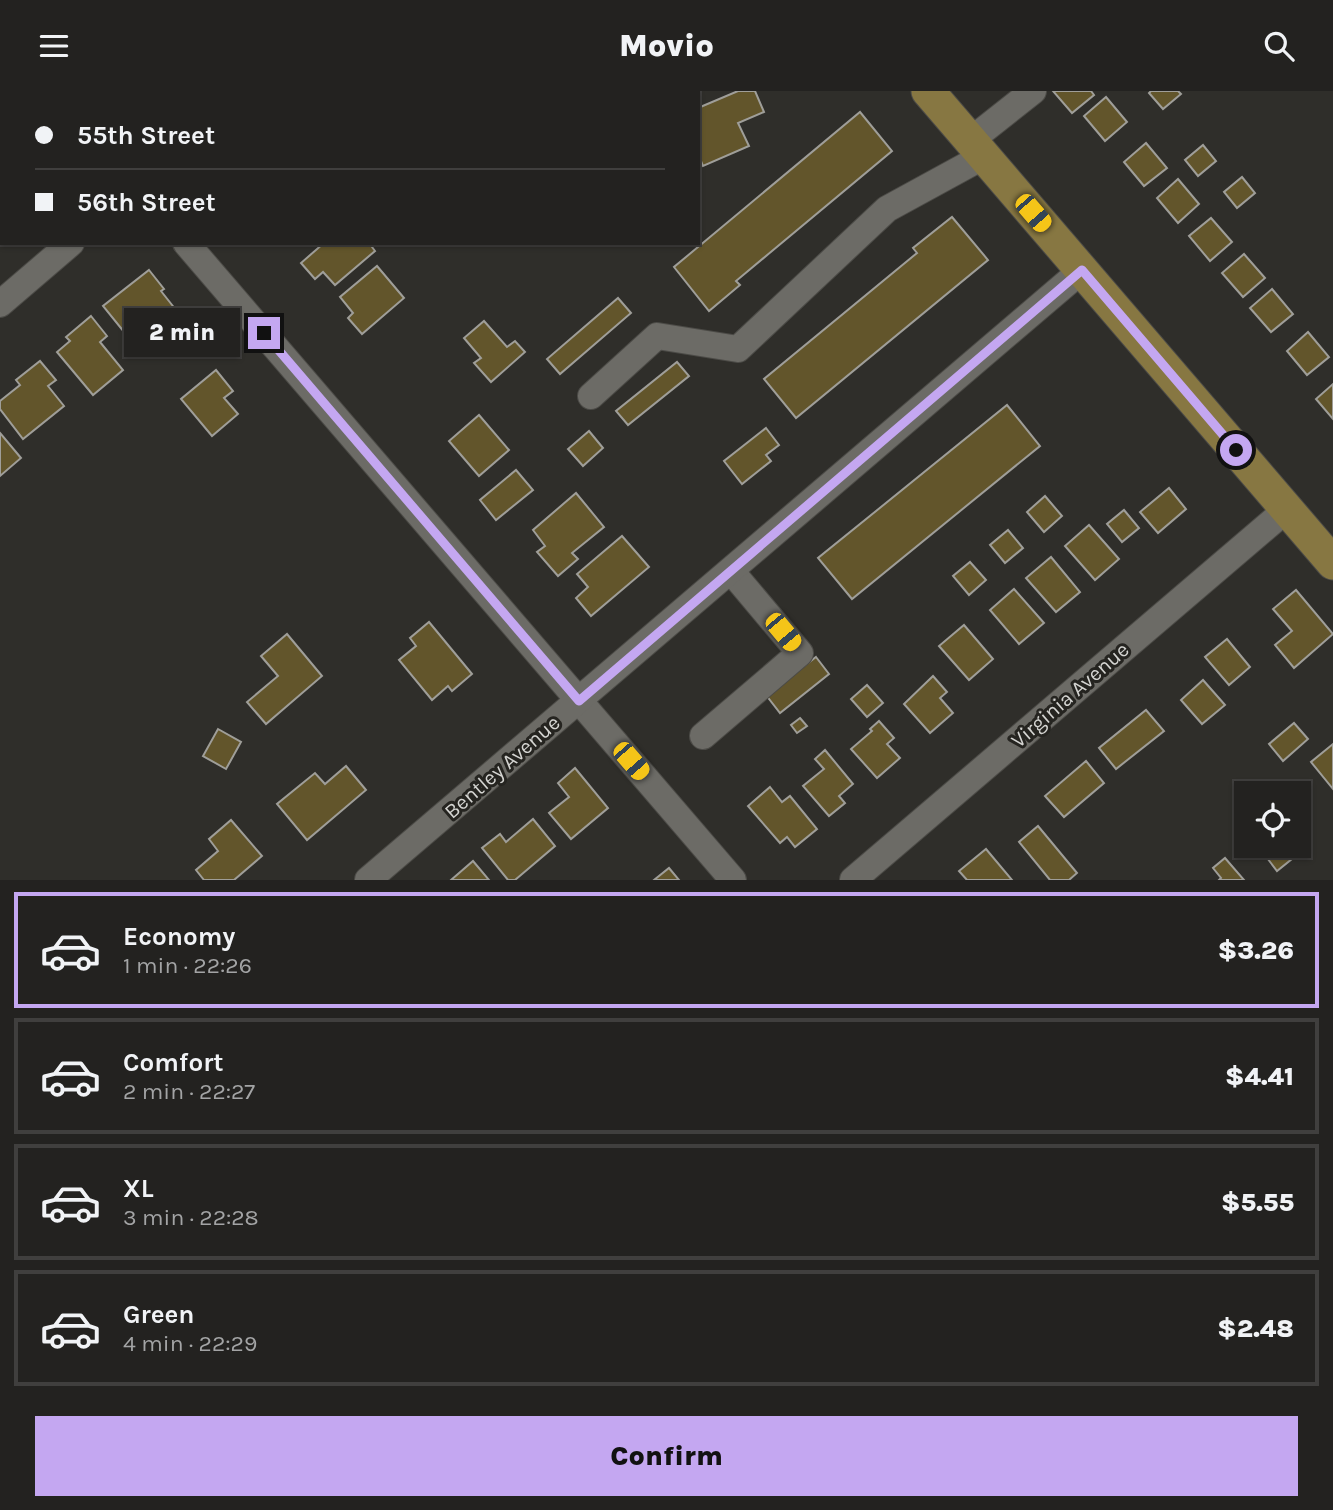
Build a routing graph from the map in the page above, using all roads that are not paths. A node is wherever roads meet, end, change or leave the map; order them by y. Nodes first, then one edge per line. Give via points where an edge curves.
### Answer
1 (928, 91) edge
2 (1033, 91) edge
3 (977, 148) junction
4 (69, 245) edge
5 (188, 245) edge
6 (1082, 270) junction
7 (0, 304) edge
8 (591, 396) dead end
9 (1287, 509) junction
10 (1333, 563) edge
11 (731, 571) junction
12 (579, 701) junction
13 (703, 736) dead end
14 (368, 880) edge
15 (733, 880) edge
16 (853, 880) edge

1 - 3 main road
2 - 3 street
3 - 6 main road
3 - 8 street via 887,209 738,349 657,336
4 - 7 street
5 - 12 street
6 - 9 main road
6 - 11 street, Bentley Avenue
9 - 10 main road
9 - 16 street, Virginia Avenue
11 - 12 street, Bentley Avenue
11 - 13 street via 800,653
12 - 14 street, Bentley Avenue
12 - 15 street

